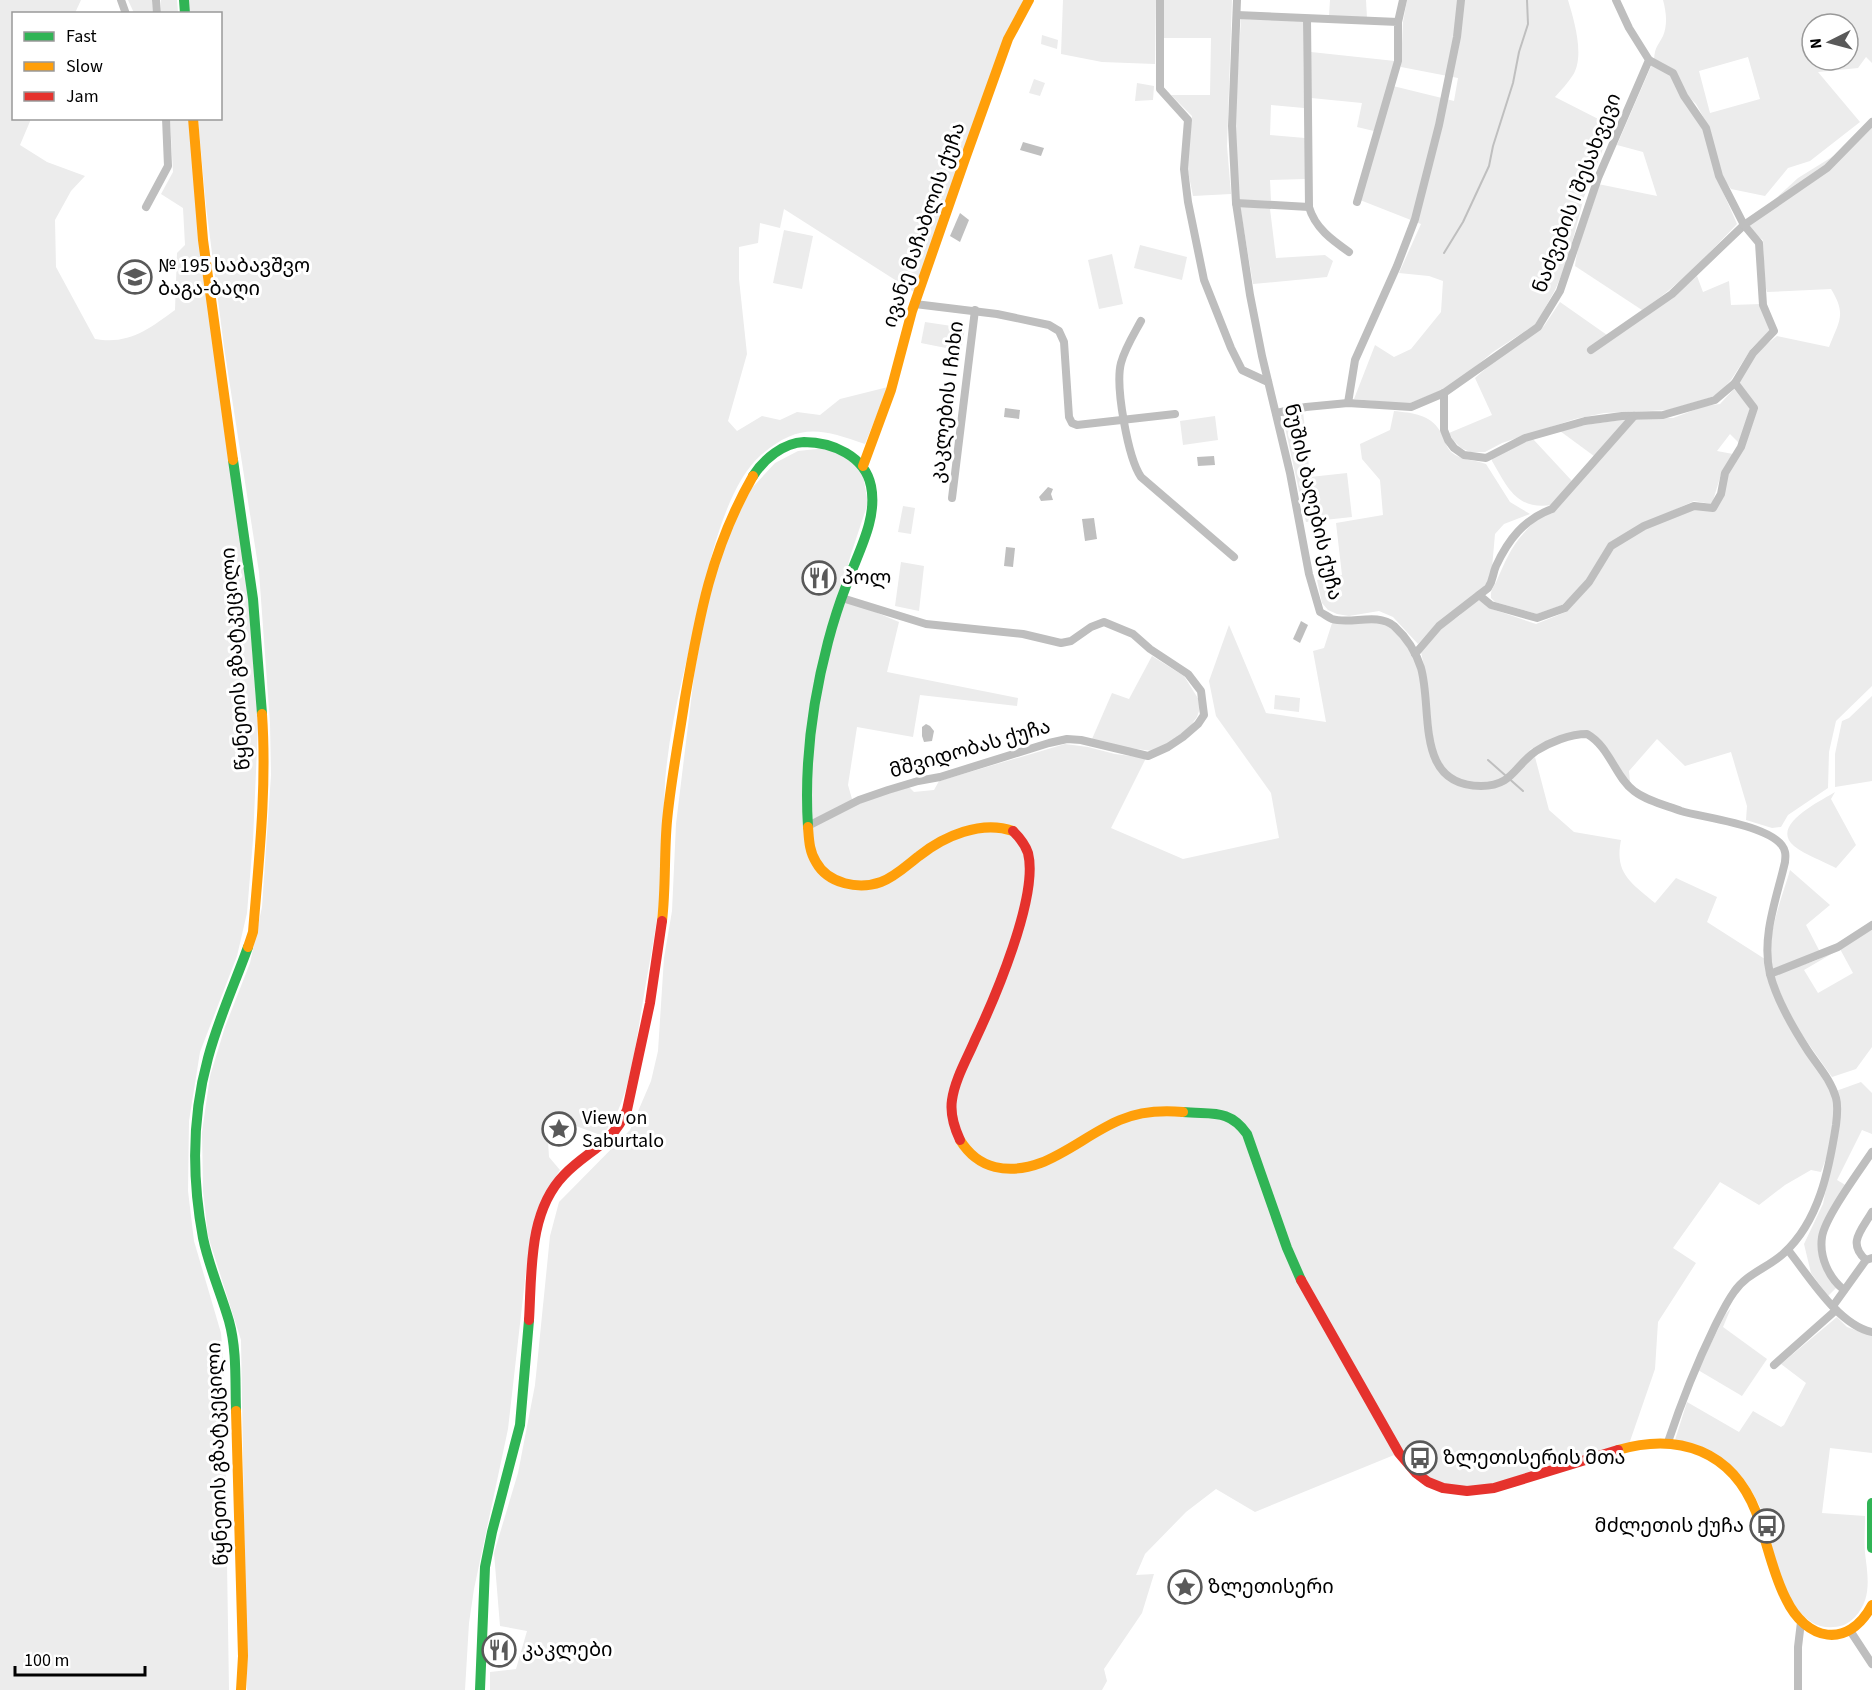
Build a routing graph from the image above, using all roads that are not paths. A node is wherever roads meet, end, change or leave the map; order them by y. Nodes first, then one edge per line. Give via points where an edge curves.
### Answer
1 (1029, 0) edge
2 (1160, 0) edge
3 (1237, 0) edge
4 (1403, 0) edge
5 (1461, 0) edge
6 (1616, 0) edge
7 (1237, 15) junction
8 (1307, 19) junction
9 (1398, 22) junction
10 (1649, 60) junction
11 (166, 120) edge
12 (194, 120) edge
13 (1872, 122) edge
14 (1357, 202) dead end
15 (1236, 203) junction
16 (146, 207) dead end
17 (1309, 207) junction
18 (1744, 225) junction
19 (1349, 252) dead end
20 (915, 304) junction
21 (975, 310) junction
22 (1140, 321) dead end
23 (1591, 350) dead end
24 (1268, 382) junction
25 (1735, 383) junction
26 (1444, 393) junction
27 (1348, 403) junction
28 (1276, 413) junction
29 (1174, 414) dead end
30 (1634, 416) junction
31 (1124, 419) junction
32 (863, 466) junction
33 (952, 498) dead end
34 (1234, 557) dead end
35 (1479, 595) junction
36 (842, 598) junction
37 (1415, 654) junction
38 (808, 826) junction
39 (1872, 925) edge
40 (1770, 974) junction
41 (1872, 1152) edge
42 (1872, 1212) edge
43 (1788, 1250) junction
44 (1869, 1259) edge
45 (1844, 1290) junction
46 (1834, 1308) junction
47 (1872, 1332) edge
48 (1773, 1365) dead end
49 (1668, 1442) junction
50 (1872, 1503) edge
51 (1872, 1548) edge
52 (1872, 1605) edge
53 (1801, 1622) junction
54 (1851, 1632) junction
55 (1872, 1664) edge
56 (241, 1690) edge
57 (480, 1690) edge
58 (1798, 1690) edge

1 - 20 main road, ივანე მაჩაბლის ქუჩა via 1008,39
2 - 24 street via 1160,89 1188,120 1184,169 1202,270 1242,370
3 - 7 street, ნუშის ბაღების ქუჩა
4 - 9 street
5 - 27 street via 1439,125 1415,219 1355,360
6 - 10 street
7 - 8 street
7 - 15 street, ნუშის ბაღების ქუჩა via 1232,126
8 - 9 street
8 - 17 street
9 - 14 street via 1398,61
10 - 18 street via 1673,73 1702,121 1719,176
10 - 26 street, ნაძვების I შესახვევი via 1598,178 1560,291 1539,327
11 - 16 street via 168,166
12 - 56 main road, წყნეთის გზატკეცილი via 213,324 251,579 264,746 253,932 208,1057 195,1141 203,1238 230,1321 234,1348
13 - 18 street via 1827,168
15 - 17 street
15 - 24 street, ნუშის ბაღების ქუჩა
17 - 19 street via 1320,228
18 - 23 street via 1671,294
18 - 25 street via 1759,243 1763,304 1774,331 1742,367
20 - 21 street
20 - 32 main road, ივანე მაჩაბლის ქუჩა via 891,390
21 - 31 street via 1049,325 1059,331 1064,342 1072,423
21 - 33 street, კაკლების I ჩიხი
22 - 31 street via 1119,371
24 - 28 street, ნუშის ბაღების ქუჩა
25 - 30 street via 1715,400 1663,415
25 - 35 street via 1754,408 1713,508 1694,506 1644,526 1611,546 1565,608 1537,618 1491,605
26 - 27 street, ნაძვების I შესახვევი via 1411,408
26 - 30 street via 1444,430 1448,440 1464,455 1475,458 1486,458 1525,438 1585,421
27 - 28 street, ნაძვების I შესახვევი
28 - 37 street, ნუშის ბაღების ქუჩა via 1320,612 1333,620 1375,619 1392,624
29 - 31 street
30 - 35 street via 1552,509 1536,516 1514,535 1494,570 1494,579
31 - 34 street via 1132,457 1141,477
32 - 36 main road via 874,496 872,513
32 - 57 main road via 842,448 825,442 789,444 768,456 738,499 713,565 671,780 666,889 627,1110 610,1138 564,1175 548,1195 536,1229 520,1425 485,1567
35 - 37 street via 1439,626
36 - 38 main road via 807,748
36 - 38 street, მშვიდობას ქუჩა via 926,624 1023,634 1061,643 1104,622 1133,634 1188,674 1201,691 1204,715 1183,737 1148,756 1081,740 1058,741 888,790
37 - 40 street, ნუშის ბაღების ქუჩა via 1425,690 1429,741 1436,762 1448,777 1465,785 1496,785 1509,780 1536,751 1564,738 1587,734 1607,752 1632,790 1685,812 1765,832 1778,842 1785,851 1785,862 1768,937
38 - 49 main road via 818,868 835,881 859,886 877,884 958,834 1001,826 1014,831 1023,842 1029,858 1026,896 1004,972 952,1099 957,1135 967,1151 981,1162 1001,1170 1030,1168 1110,1124 1151,1111 1224,1114 1238,1119 1307,1292 1399,1453 1428,1482 1472,1491 1628,1447
39 - 40 street via 1838,947
40 - 43 street, ნუშის ბაღების ქუჩა via 1788,1019 1837,1100 1836,1124 1819,1201
41 - 45 street via 1822,1235 1828,1272
42 - 44 street via 1856,1245 1856,1251
43 - 46 street
43 - 49 street, ნუშის ბაღების ქუჩა via 1734,1290 1699,1361
44 - 45 street
45 - 46 street
46 - 47 street via 1849,1322
46 - 48 street
49 - 53 main road via 1717,1460 1749,1496 1774,1571
50 - 51 main road
52 - 54 main road via 1865,1620
53 - 54 main road via 1821,1635
53 - 58 street
54 - 55 street

